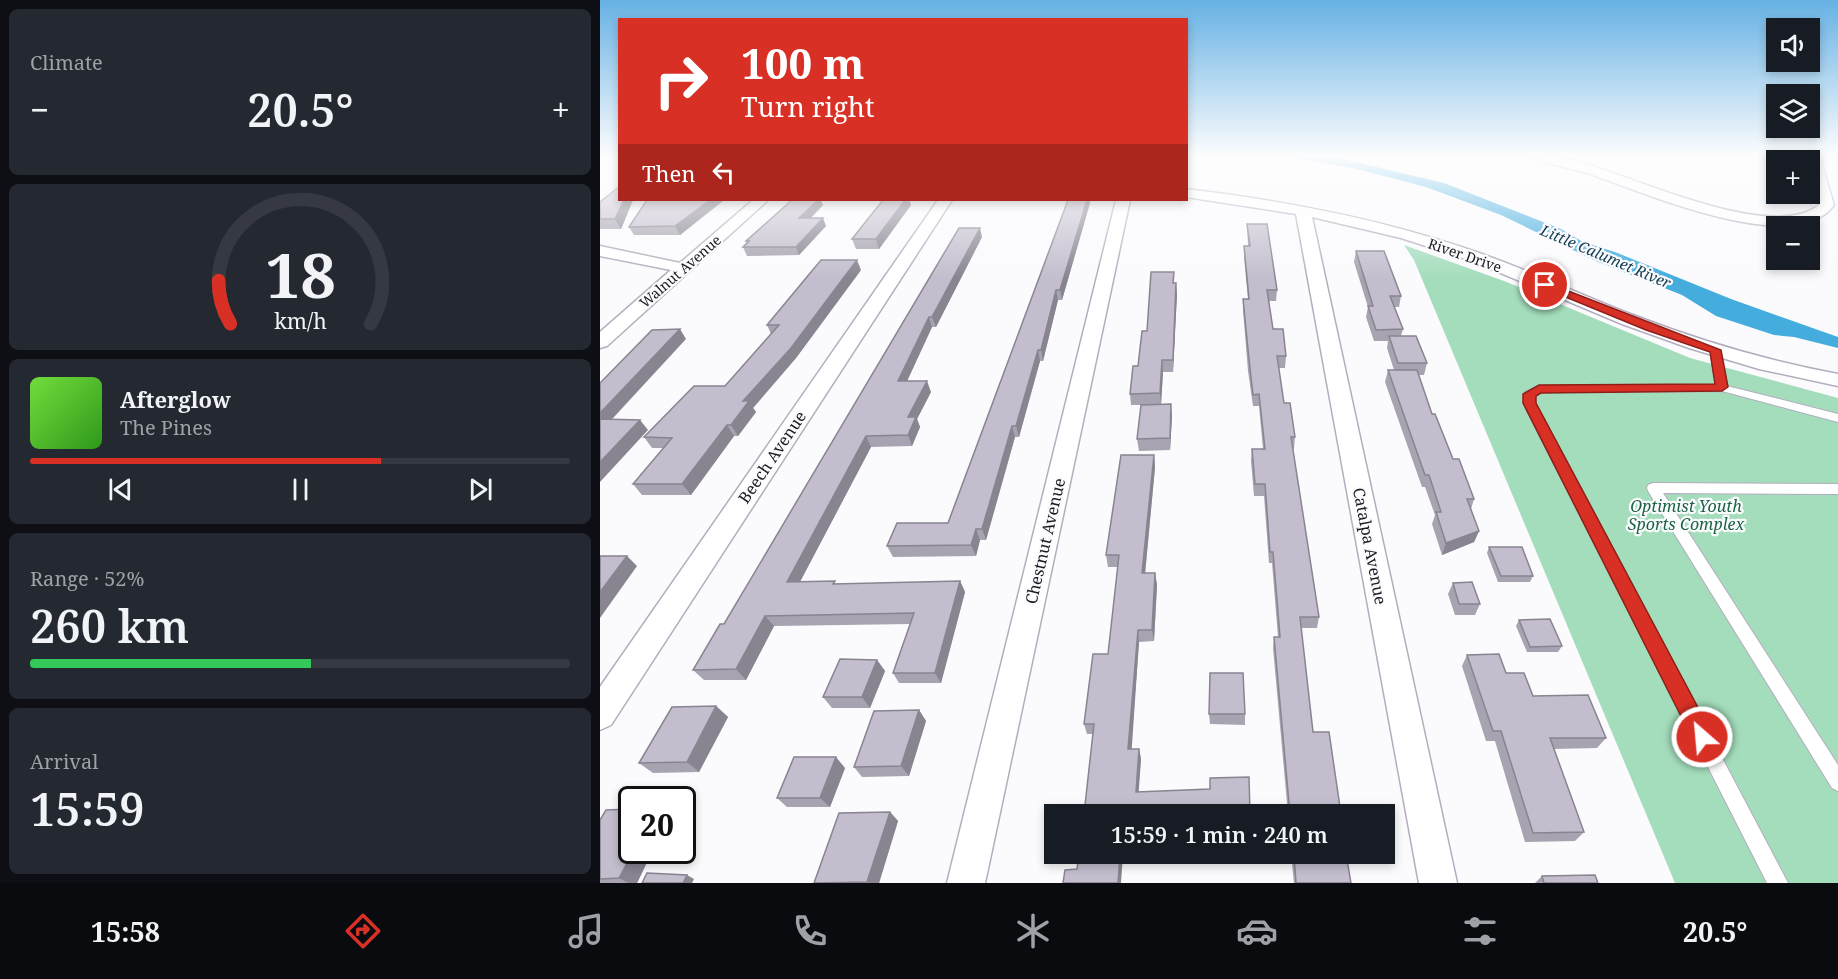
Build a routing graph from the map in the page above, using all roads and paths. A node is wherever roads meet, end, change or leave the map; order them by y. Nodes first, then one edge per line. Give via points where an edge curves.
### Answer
1 (1208, 196) edge
2 (1664, 196) edge
3 (1825, 196) edge
4 (760, 201) edge
5 (944, 201) edge
6 (1123, 201) edge
7 (1303, 210) junction
8 (600, 251) edge
9 (683, 268) junction
10 (600, 342) edge
11 (1715, 350) junction
12 (1838, 380) edge
13 (1722, 387) junction
14 (1838, 418) edge
15 (1838, 489) edge
16 (600, 714) edge
17 (1838, 782) edge
18 (966, 883) edge
19 (1438, 883) edge
20 (1778, 883) edge

1 - 7 street, River Drive
2 - 3 street via 1707,212 1791,220 1816,214 1827,205
4 - 9 street, Walnut Avenue
5 - 16 street, Beech Avenue
6 - 18 street, Chestnut Avenue
7 - 11 street, River Drive via 1384,229 1477,258
7 - 19 street, Catalpa Avenue
8 - 9 street
9 - 10 street, Walnut Avenue
11 - 12 street, River Drive
11 - 13 lane
13 - 14 lane
13 - 20 lane via 1539,389 1529,394 1529,403
15 - 17 lane via 1653,488

